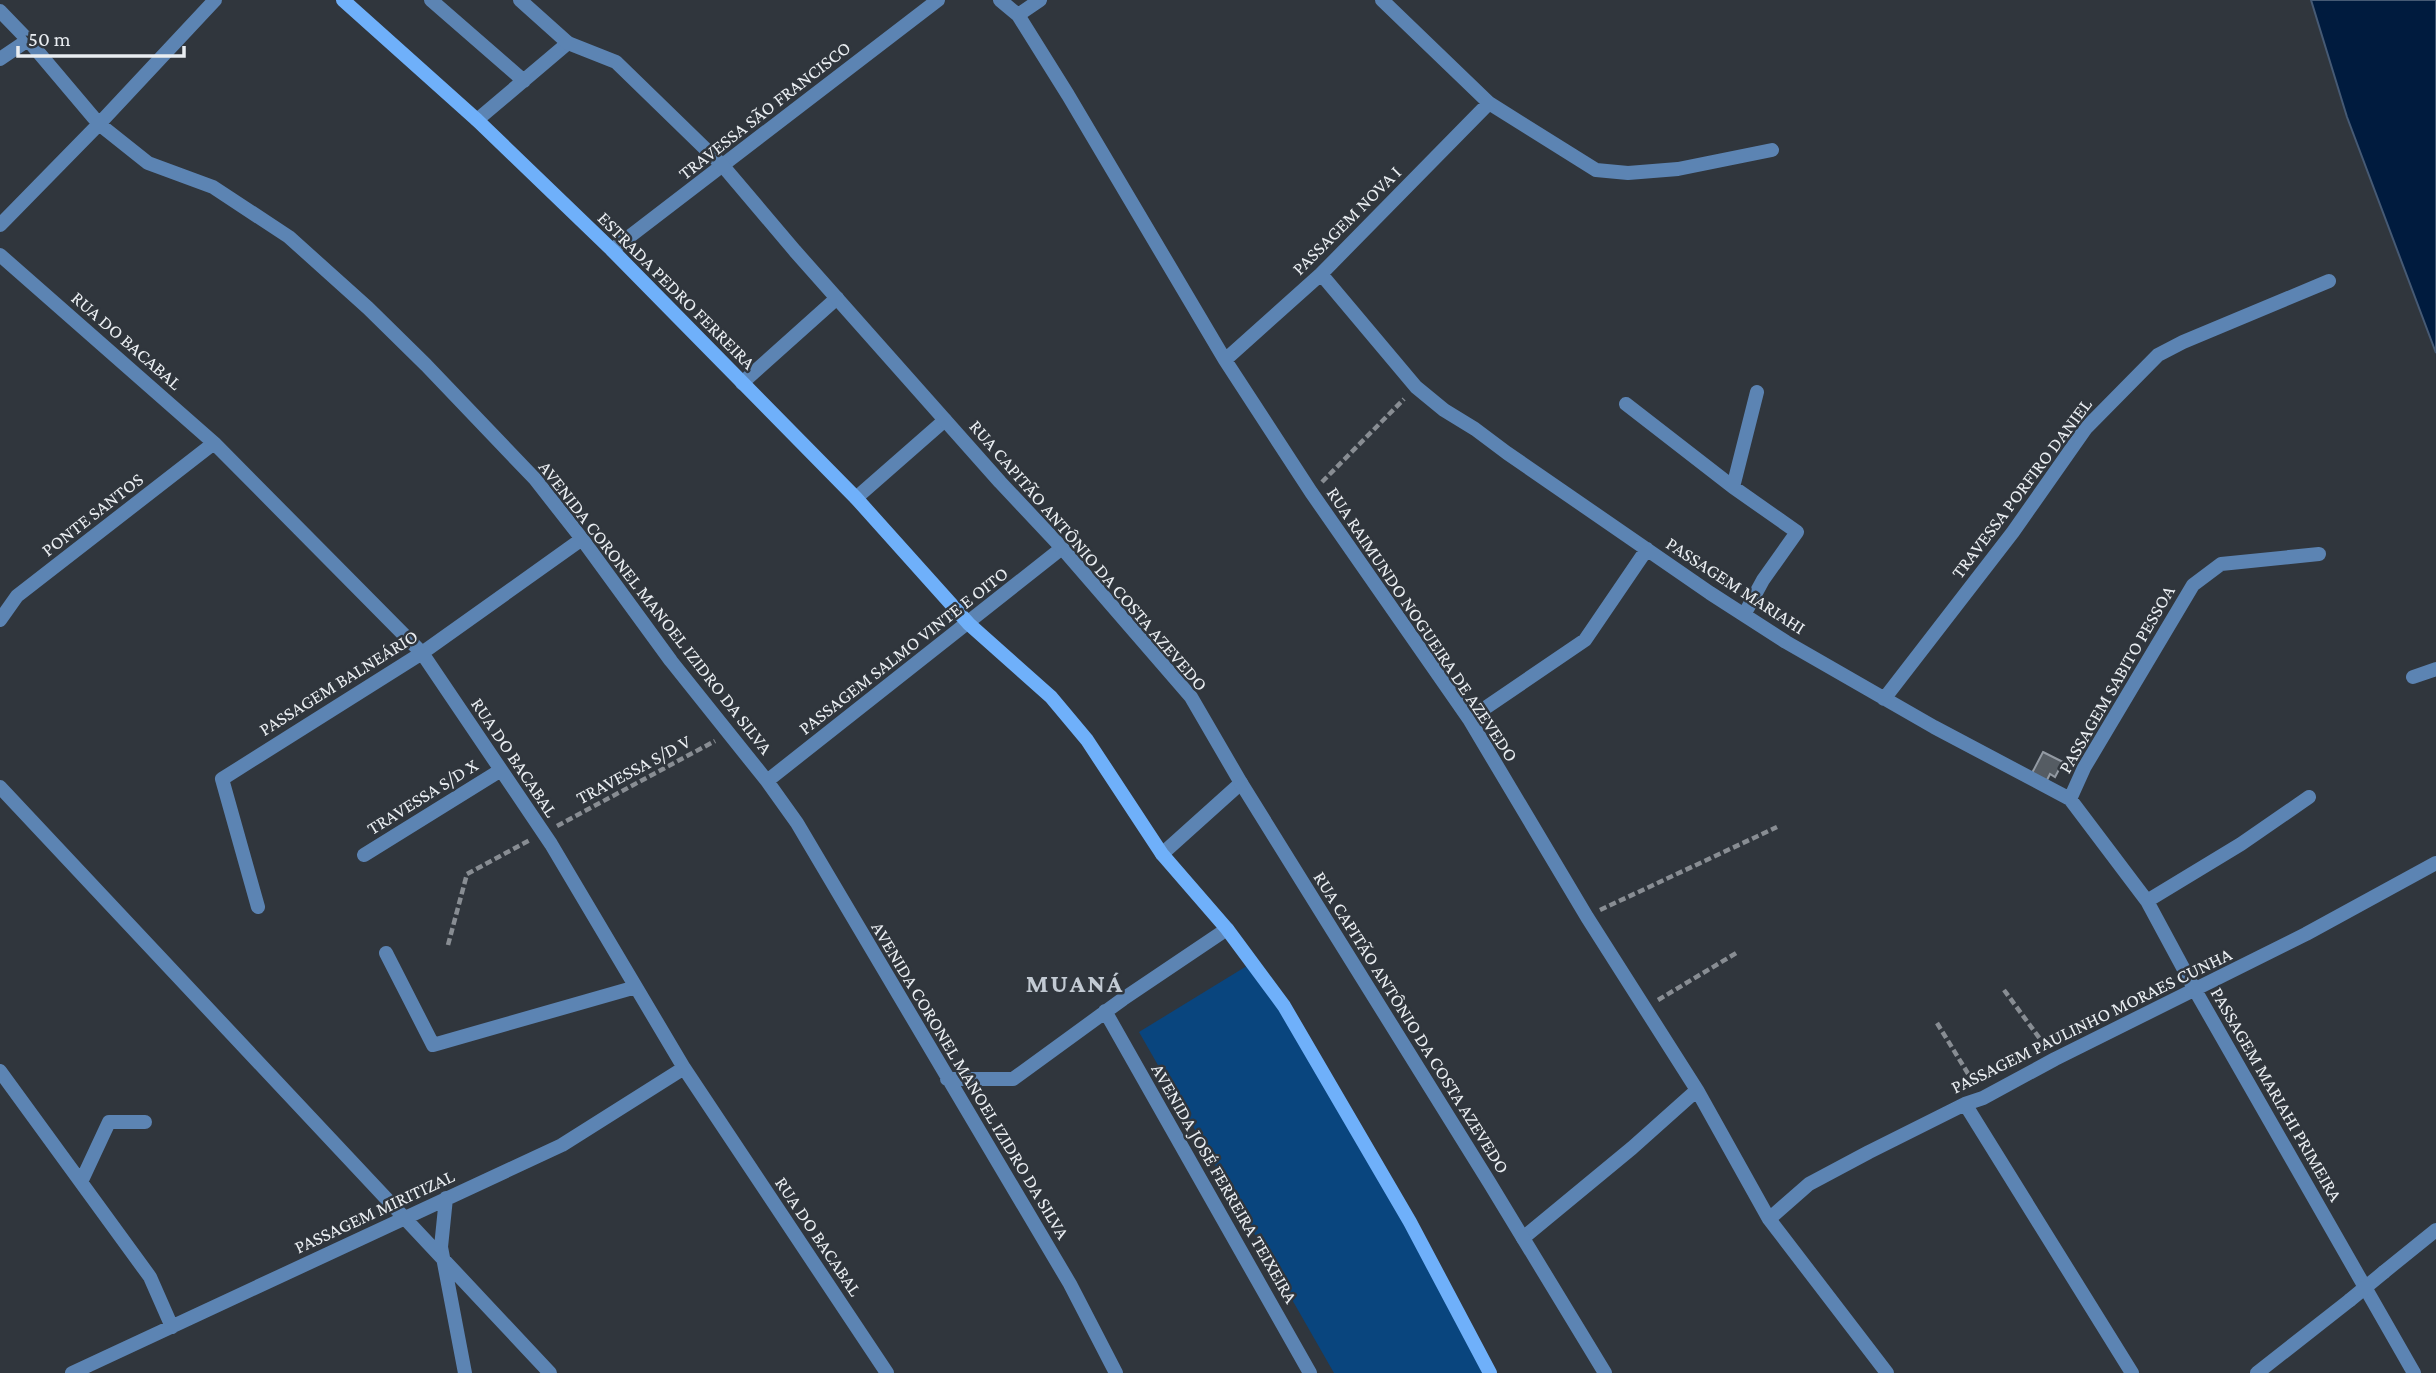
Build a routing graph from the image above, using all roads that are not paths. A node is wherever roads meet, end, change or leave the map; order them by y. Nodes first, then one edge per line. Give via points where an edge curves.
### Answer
1 (215, 0) edge
2 (431, 0) edge
3 (520, 0) edge
4 (939, 0) edge
5 (1000, 0) edge
6 (1040, 0) edge
7 (1385, 2) edge
8 (352, 3) edge
9 (0, 11) edge
10 (1018, 15) junction
11 (28, 40) junction
12 (568, 43) junction
13 (0, 60) edge
14 (524, 81) junction
15 (1489, 103) junction
16 (477, 120) junction
17 (99, 124) junction
18 (1772, 150) dead end
19 (723, 166) junction
20 (0, 225) edge
21 (612, 250) junction
22 (0, 255) edge
23 (1321, 274) junction
24 (2329, 281) dead end
25 (837, 298) junction
26 (1225, 360) junction
27 (742, 383) junction
28 (1757, 392) dead end
29 (1626, 404) dead end
30 (945, 420) junction
31 (214, 443) junction
32 (1733, 487) junction
33 (856, 498) junction
34 (582, 539) junction
35 (1062, 548) junction
36 (1647, 549) junction
37 (2319, 554) dead end
38 (1744, 614) junction
39 (0, 620) edge
40 (969, 624) junction
41 (422, 653) junction
42 (2436, 669) edge
43 (2413, 677) dead end
44 (1884, 699) junction
45 (1469, 719) junction
46 (501, 770) junction
47 (767, 781) junction
48 (1241, 783) junction
49 (0, 787) edge
50 (2309, 797) dead end
51 (2070, 799) junction
52 (1162, 854) junction
53 (364, 855) dead end
54 (2436, 863) edge
55 (2147, 901) junction
56 (258, 907) dead end
57 (1227, 929) junction
58 (386, 953) dead end
59 (636, 987) junction
60 (2195, 990) junction
61 (1105, 1012) junction
62 (684, 1068) junction
63 (0, 1071) edge
64 (947, 1079) junction
65 (1697, 1090) junction
66 (1965, 1104) junction
67 (145, 1122) dead end
68 (81, 1182) junction
69 (446, 1198) junction
70 (405, 1218) junction
71 (1769, 1219) junction
72 (2436, 1230) edge
73 (1524, 1238) junction
74 (444, 1260) junction
75 (172, 1327) junction
76 (72, 1373) edge
77 (466, 1373) edge
78 (550, 1373) edge
79 (887, 1373) edge
80 (1116, 1373) edge
81 (1310, 1373) edge
82 (1490, 1373) edge
83 (1605, 1373) edge
84 (1887, 1373) edge
85 (2132, 1373) edge
86 (2257, 1373) edge
87 (2414, 1373) edge

1 - 17 street
2 - 14 street
3 - 12 street, RUA CAPITÃO ANTÔNIO DA COSTA AZEVEDO
4 - 19 street, TRAVESSA SÃO FRANCISCO
5 - 10 street, RUA RAIMUNDO NOGUEIRA DE AZEVEDO
6 - 10 street
7 - 15 street
8 - 16 main road, ESTRADA PEDRO FERREIRA
9 - 11 street, AVENIDA CORONEL MANOEL IZIDRO DA SILVA
10 - 26 street, RUA RAIMUNDO NOGUEIRA DE AZEVEDO
11 - 13 street
11 - 17 street, AVENIDA CORONEL MANOEL IZIDRO DA SILVA
12 - 14 street
12 - 19 street, RUA CAPITÃO ANTÔNIO DA COSTA AZEVEDO via 616,62
14 - 16 street
15 - 18 street via 1595,170 1678,169
15 - 23 street, PASSAGEM NOVA I
16 - 21 main road, ESTRADA PEDRO FERREIRA
17 - 20 street
17 - 34 street, AVENIDA CORONEL MANOEL IZIDRO DA SILVA via 148,163 213,187 289,237 426,365 535,479
19 - 21 street, TRAVESSA SÃO FRANCISCO
19 - 25 street, RUA CAPITÃO ANTÔNIO DA COSTA AZEVEDO
21 - 27 main road, ESTRADA PEDRO FERREIRA
22 - 31 street, RUA DO BACABAL
23 - 26 street, PASSAGEM NOVA I
23 - 36 street, PASSAGEM MARIAHI via 1416,387
24 - 44 street, TRAVESSA PORFIRO DANIEL via 2158,355 2086,428
25 - 27 street
25 - 30 street, RUA CAPITÃO ANTÔNIO DA COSTA AZEVEDO
26 - 45 street, RUA RAIMUNDO NOGUEIRA DE AZEVEDO
27 - 33 main road, ESTRADA PEDRO FERREIRA
28 - 32 street
29 - 32 street
30 - 33 street
30 - 35 street, RUA CAPITÃO ANTÔNIO DA COSTA AZEVEDO
31 - 39 street, PONTE SANTOS via 17,596
31 - 41 street, RUA DO BACABAL
32 - 38 street via 1797,532
33 - 40 main road, ESTRADA PEDRO FERREIRA
34 - 41 street, PASSAGEM BALNEÁRIO
34 - 47 street, AVENIDA CORONEL MANOEL IZIDRO DA SILVA
35 - 40 street, PASSAGEM SALMO VINTE E OITO
35 - 48 street, RUA CAPITÃO ANTÔNIO DA COSTA AZEVEDO via 1191,697
36 - 38 street, PASSAGEM MARIAHI
36 - 45 street via 1585,640
37 - 51 street, PASSAGEM SABITO PESSOA via 2221,564 2193,584
38 - 44 street, PASSAGEM MARIAHI
40 - 47 street, PASSAGEM SALMO VINTE E OITO
40 - 52 main road, ESTRADA PEDRO FERREIRA via 1051,697 1087,740
41 - 46 street, RUA DO BACABAL
41 - 56 street, PASSAGEM BALNEÁRIO via 222,779
42 - 43 street
44 - 51 street, PASSAGEM MARIAHI
45 - 65 street, RUA RAIMUNDO NOGUEIRA DE AZEVEDO
46 - 53 street, TRAVESSA S/D X
46 - 59 street, RUA DO BACABAL
47 - 64 street, AVENIDA CORONEL MANOEL IZIDRO DA SILVA
48 - 52 street
48 - 73 street, RUA CAPITÃO ANTÔNIO DA COSTA AZEVEDO
49 - 70 street
50 - 55 street
51 - 55 street, PASSAGEM MARIAHI
52 - 57 main road, ESTRADA PEDRO FERREIRA
54 - 60 street, PASSAGEM PAULINHO MORAES CUNHA
55 - 60 street, PASSAGEM MARIAHI PRIMEIRA
57 - 61 street
57 - 82 main road, ESTRADA PEDRO FERREIRA via 1284,1006 1410,1222
58 - 59 street via 433,1045
59 - 62 street, RUA DO BACABAL
60 - 66 street, PASSAGEM PAULINHO MORAES CUNHA
60 - 87 street, PASSAGEM MARIAHI PRIMEIRA
61 - 64 street via 1013,1079
61 - 81 street, AVENIDA JOSÉ FERREIRA TEIXEIRA
62 - 69 street, PASSAGEM MIRITIZAL via 562,1145
62 - 79 street, RUA DO BACABAL
63 - 68 street
64 - 80 street, AVENIDA CORONEL MANOEL IZIDRO DA SILVA via 1070,1284
65 - 71 street, RUA RAIMUNDO NOGUEIRA DE AZEVEDO
65 - 73 street
66 - 71 street, PASSAGEM PAULINHO MORAES CUNHA via 1809,1184
66 - 85 street
67 - 68 street via 109,1122
68 - 75 street via 150,1278
69 - 70 street, PASSAGEM MIRITIZAL
69 - 74 street
70 - 74 street
70 - 75 street, PASSAGEM MIRITIZAL
71 - 84 street, RUA RAIMUNDO NOGUEIRA DE AZEVEDO
72 - 86 street, bridge
73 - 83 street, RUA CAPITÃO ANTÔNIO DA COSTA AZEVEDO
74 - 77 street
74 - 78 street
75 - 76 street, PASSAGEM MIRITIZAL

